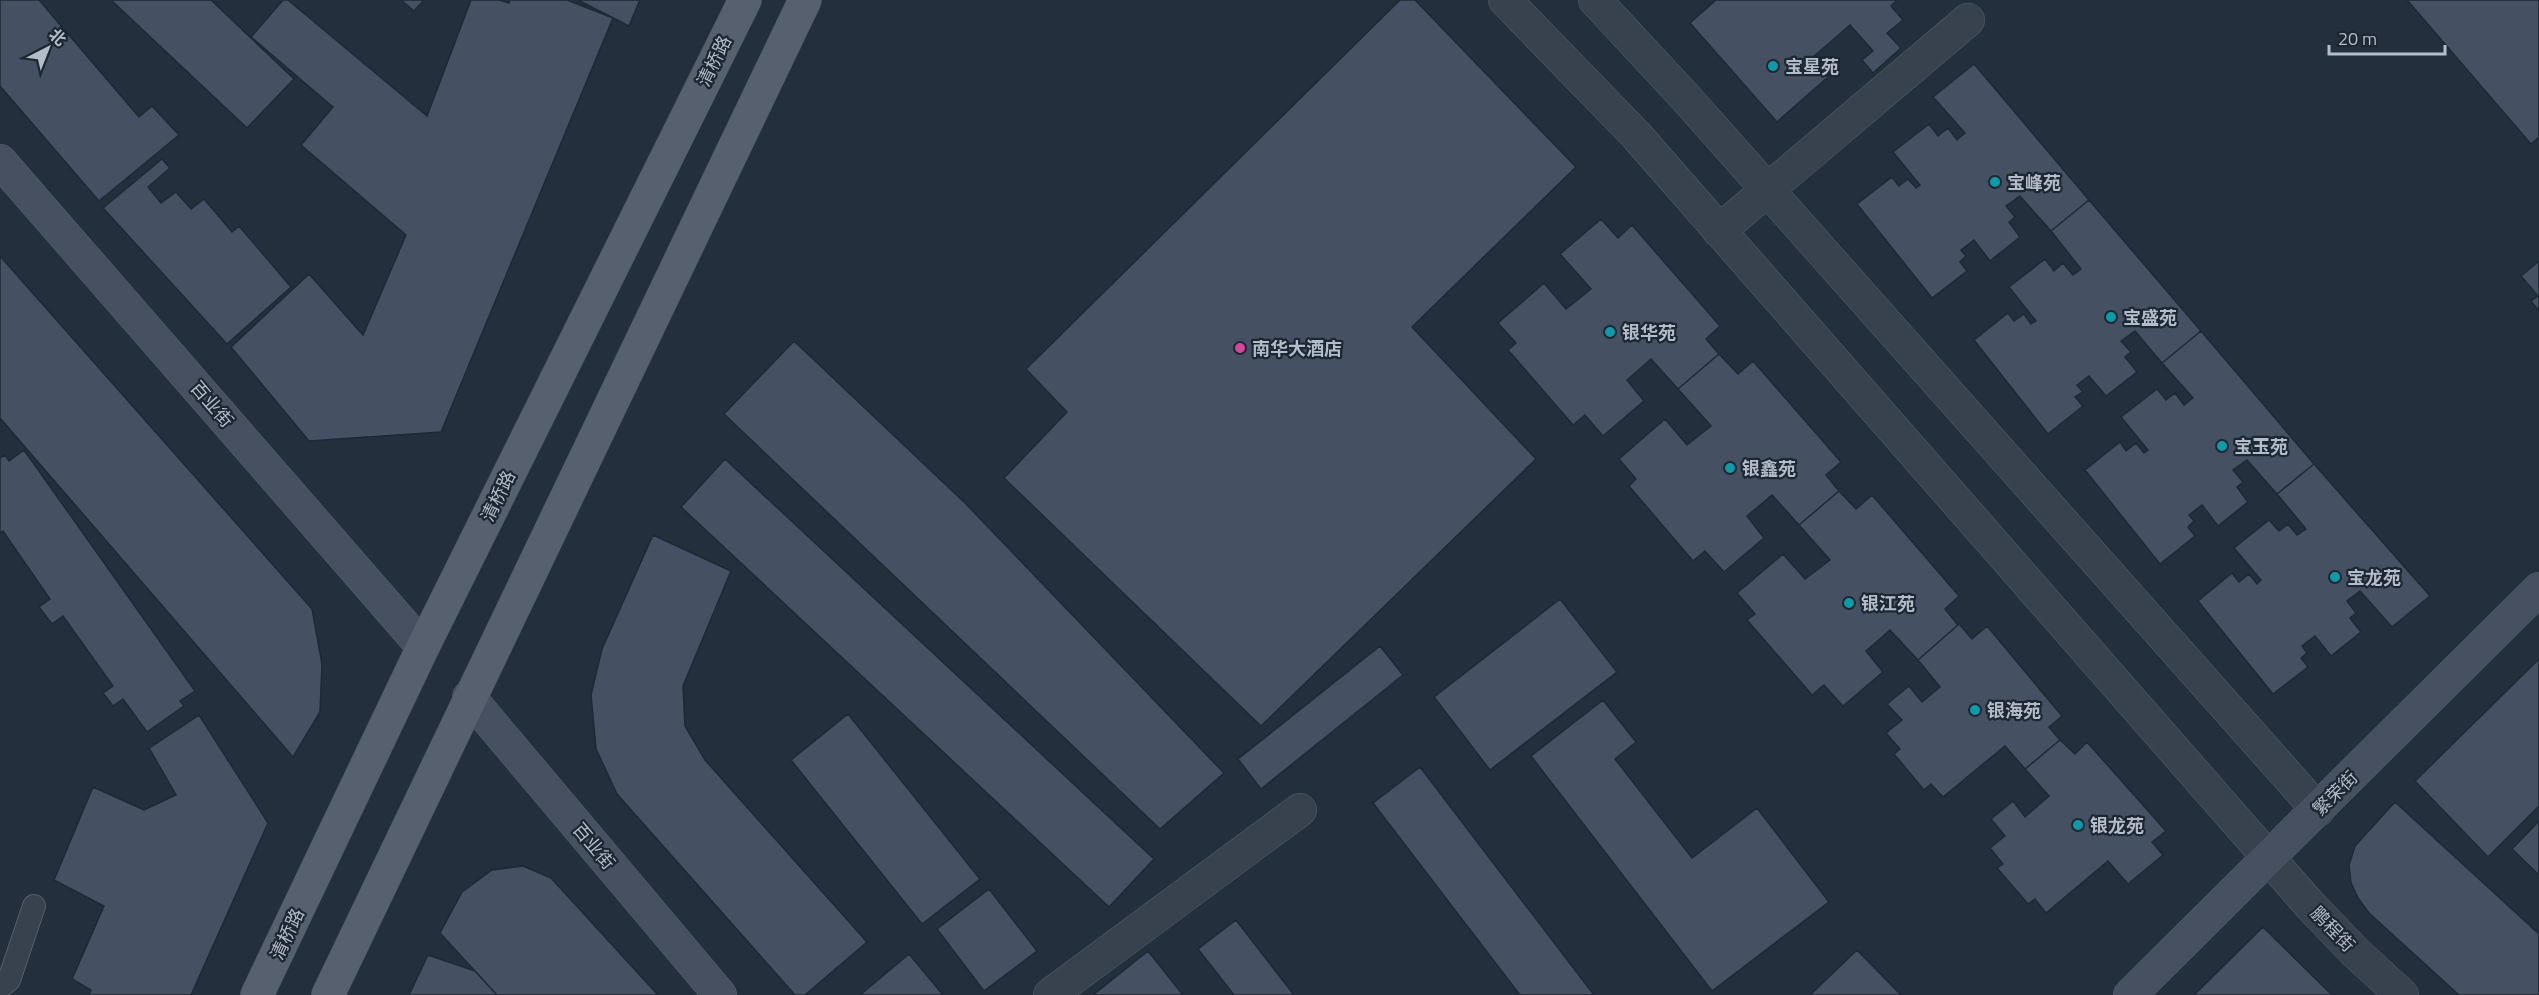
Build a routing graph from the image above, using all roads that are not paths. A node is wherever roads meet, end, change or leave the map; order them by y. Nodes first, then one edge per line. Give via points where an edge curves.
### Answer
1 (745, 0) edge
2 (805, 0) edge
3 (1505, 0) edge
4 (1595, 0) edge
5 (1968, 20) dead end
6 (0, 161) edge
7 (1765, 190) junction
8 (1719, 231) junction
9 (2539, 589) edge
10 (423, 646) junction
11 (469, 697) junction
12 (1300, 810) dead end
13 (2318, 810) junction
14 (2270, 859) junction
15 (34, 906) dead end
16 (0, 987) edge
17 (257, 995) edge
18 (328, 995) edge
19 (720, 995) edge
20 (1050, 995) edge
21 (2130, 995) edge
22 (2402, 995) edge

1 - 10 main road, 清桥路
2 - 11 main road
3 - 8 street, 鹏程街 via 1636,135
4 - 7 street
5 - 7 street
6 - 10 street, 百业街
7 - 8 street
7 - 13 street
8 - 14 street, 鹏程街
9 - 13 street, 繁荣街
10 - 17 main road, 清桥路
11 - 18 main road
11 - 19 street, 百业街
12 - 20 street
13 - 14 street, 繁荣街
14 - 21 street, 繁荣街
14 - 22 street, 鹏程街 via 2355,952
15 - 16 lane via 9,980

